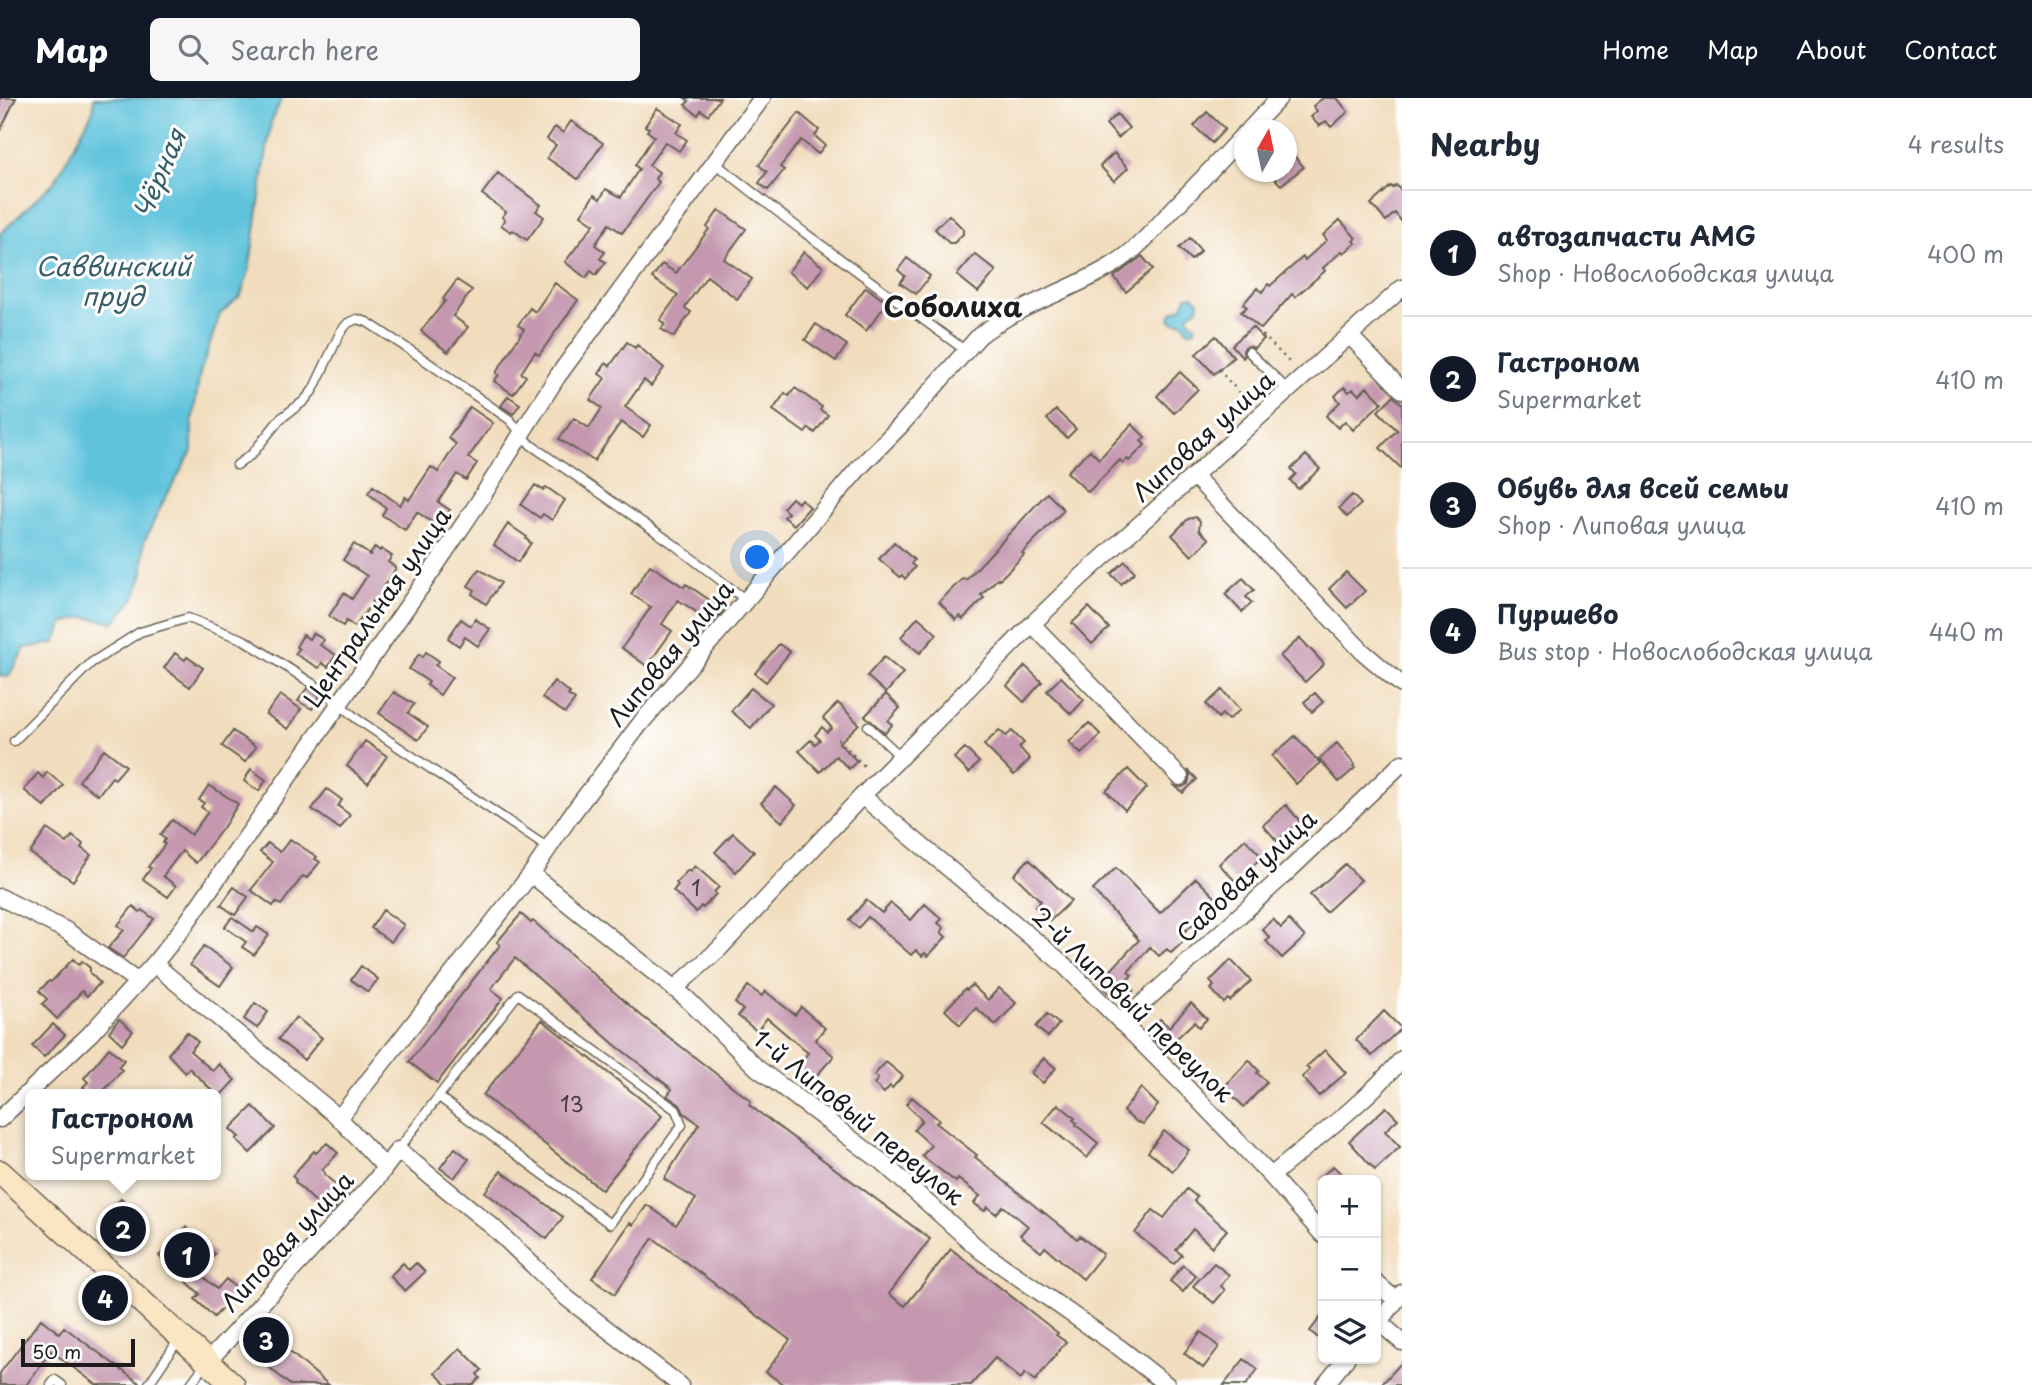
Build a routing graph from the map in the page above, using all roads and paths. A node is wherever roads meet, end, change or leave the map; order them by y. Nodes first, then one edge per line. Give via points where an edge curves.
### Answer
1 (762, 98) edge
2 (1279, 98) edge
3 (1259, 119) edge
4 (1234, 145) edge
5 (715, 163) junction
6 (1402, 288) edge
7 (1263, 335) dead end
8 (1350, 336) junction
9 (966, 351) junction
10 (1249, 352) dead end
11 (1219, 370) dead end
12 (1303, 377) junction
13 (1402, 390) edge
14 (1289, 391) junction
15 (1260, 416) junction
16 (522, 434) junction
17 (237, 465) dead end
18 (1194, 475) junction
19 (746, 600) junction
20 (1031, 624) junction
21 (1402, 685) edge
22 (340, 704) junction
23 (867, 726) dead end
24 (838, 739) dead end
25 (14, 741) dead end
26 (901, 757) junction
27 (1402, 763) edge
28 (1180, 776) dead end
29 (878, 780) junction
30 (862, 796) junction
31 (548, 848) junction
32 (531, 874) junction
33 (0, 897) edge
34 (154, 964) junction
35 (138, 982) junction
36 (674, 989) junction
37 (1121, 1023) junction
38 (1402, 1059) edge
39 (32, 1089) edge
40 (25, 1095) edge
41 (439, 1097) junction
42 (339, 1118) junction
43 (0, 1119) edge
44 (398, 1150) junction
45 (385, 1167) junction
46 (0, 1172) edge
47 (1271, 1176) junction
48 (1318, 1229) edge
49 (1381, 1286) edge
50 (1399, 1296) edge
51 (1381, 1319) edge
52 (1381, 1327) edge
53 (181, 1337) junction
54 (1402, 1342) edge
55 (208, 1361) junction
56 (1342, 1364) edge
57 (676, 1384) edge
58 (51, 1385) edge
59 (62, 1385) edge
60 (148, 1385) edge
61 (190, 1385) edge
62 (233, 1385) edge
63 (1167, 1385) edge
64 (1325, 1385) edge

1 - 5 street, Центральная улица
2 - 3 street
4 - 9 street, Липовая улица via 1128,254 992,326
5 - 9 lane
5 - 16 street, Центральная улица via 558,377
6 - 8 street, Липовая улица
7 - 12 path
8 - 12 street, Липовая улица
8 - 13 street
9 - 19 street, Липовая улица
10 - 14 lane
11 - 15 path
12 - 14 street, Липовая улица
14 - 15 street, Липовая улица
15 - 18 street, Липовая улица
16 - 17 lane via 510,420 416,354 357,319 341,331 304,401 280,419
16 - 19 lane
16 - 22 street, Центральная улица
18 - 20 street, Липовая улица
18 - 21 street via 1363,653
19 - 31 street, Липовая улица via 640,724
20 - 26 street, Липовая улица
20 - 28 street
22 - 25 lane via 244,640 188,618 140,632 92,663
22 - 31 lane
22 - 34 street, Центральная улица via 213,888
23 - 26 lane
24 - 29 path
26 - 29 street, Липовая улица
27 - 37 street, Садовая улица
29 - 30 street, Липовая улица
30 - 36 street, Липовая улица via 719,949
30 - 37 street, 2-й Липовый переулок via 1062,963
31 - 32 street, Липовая улица
32 - 36 street, 1-й Липовый переулок
32 - 42 street, Липовая улица
33 - 35 street via 67,931
34 - 35 street, Центральная улица
34 - 42 street
35 - 39 street, Центральная улица
36 - 63 street, 1-й Липовый переулок via 757,1068 882,1162 981,1251
37 - 47 street, 2-й Липовый переулок
38 - 47 street
40 - 43 street, Центральная улица
41 - 41 lane via 519,994 676,1110 682,1125 610,1224
41 - 44 lane
42 - 45 street
44 - 45 street, Липовая улица
44 - 57 street via 493,1227 568,1299
45 - 55 street, Липовая улица
46 - 53 main road
47 - 48 street, 2-й Липовый переулок
49 - 50 street
50 - 51 street
52 - 54 street
53 - 55 main road
53 - 60 lane
55 - 61 lane
55 - 62 main road
56 - 64 street
58 - 59 lane via 54,1380

